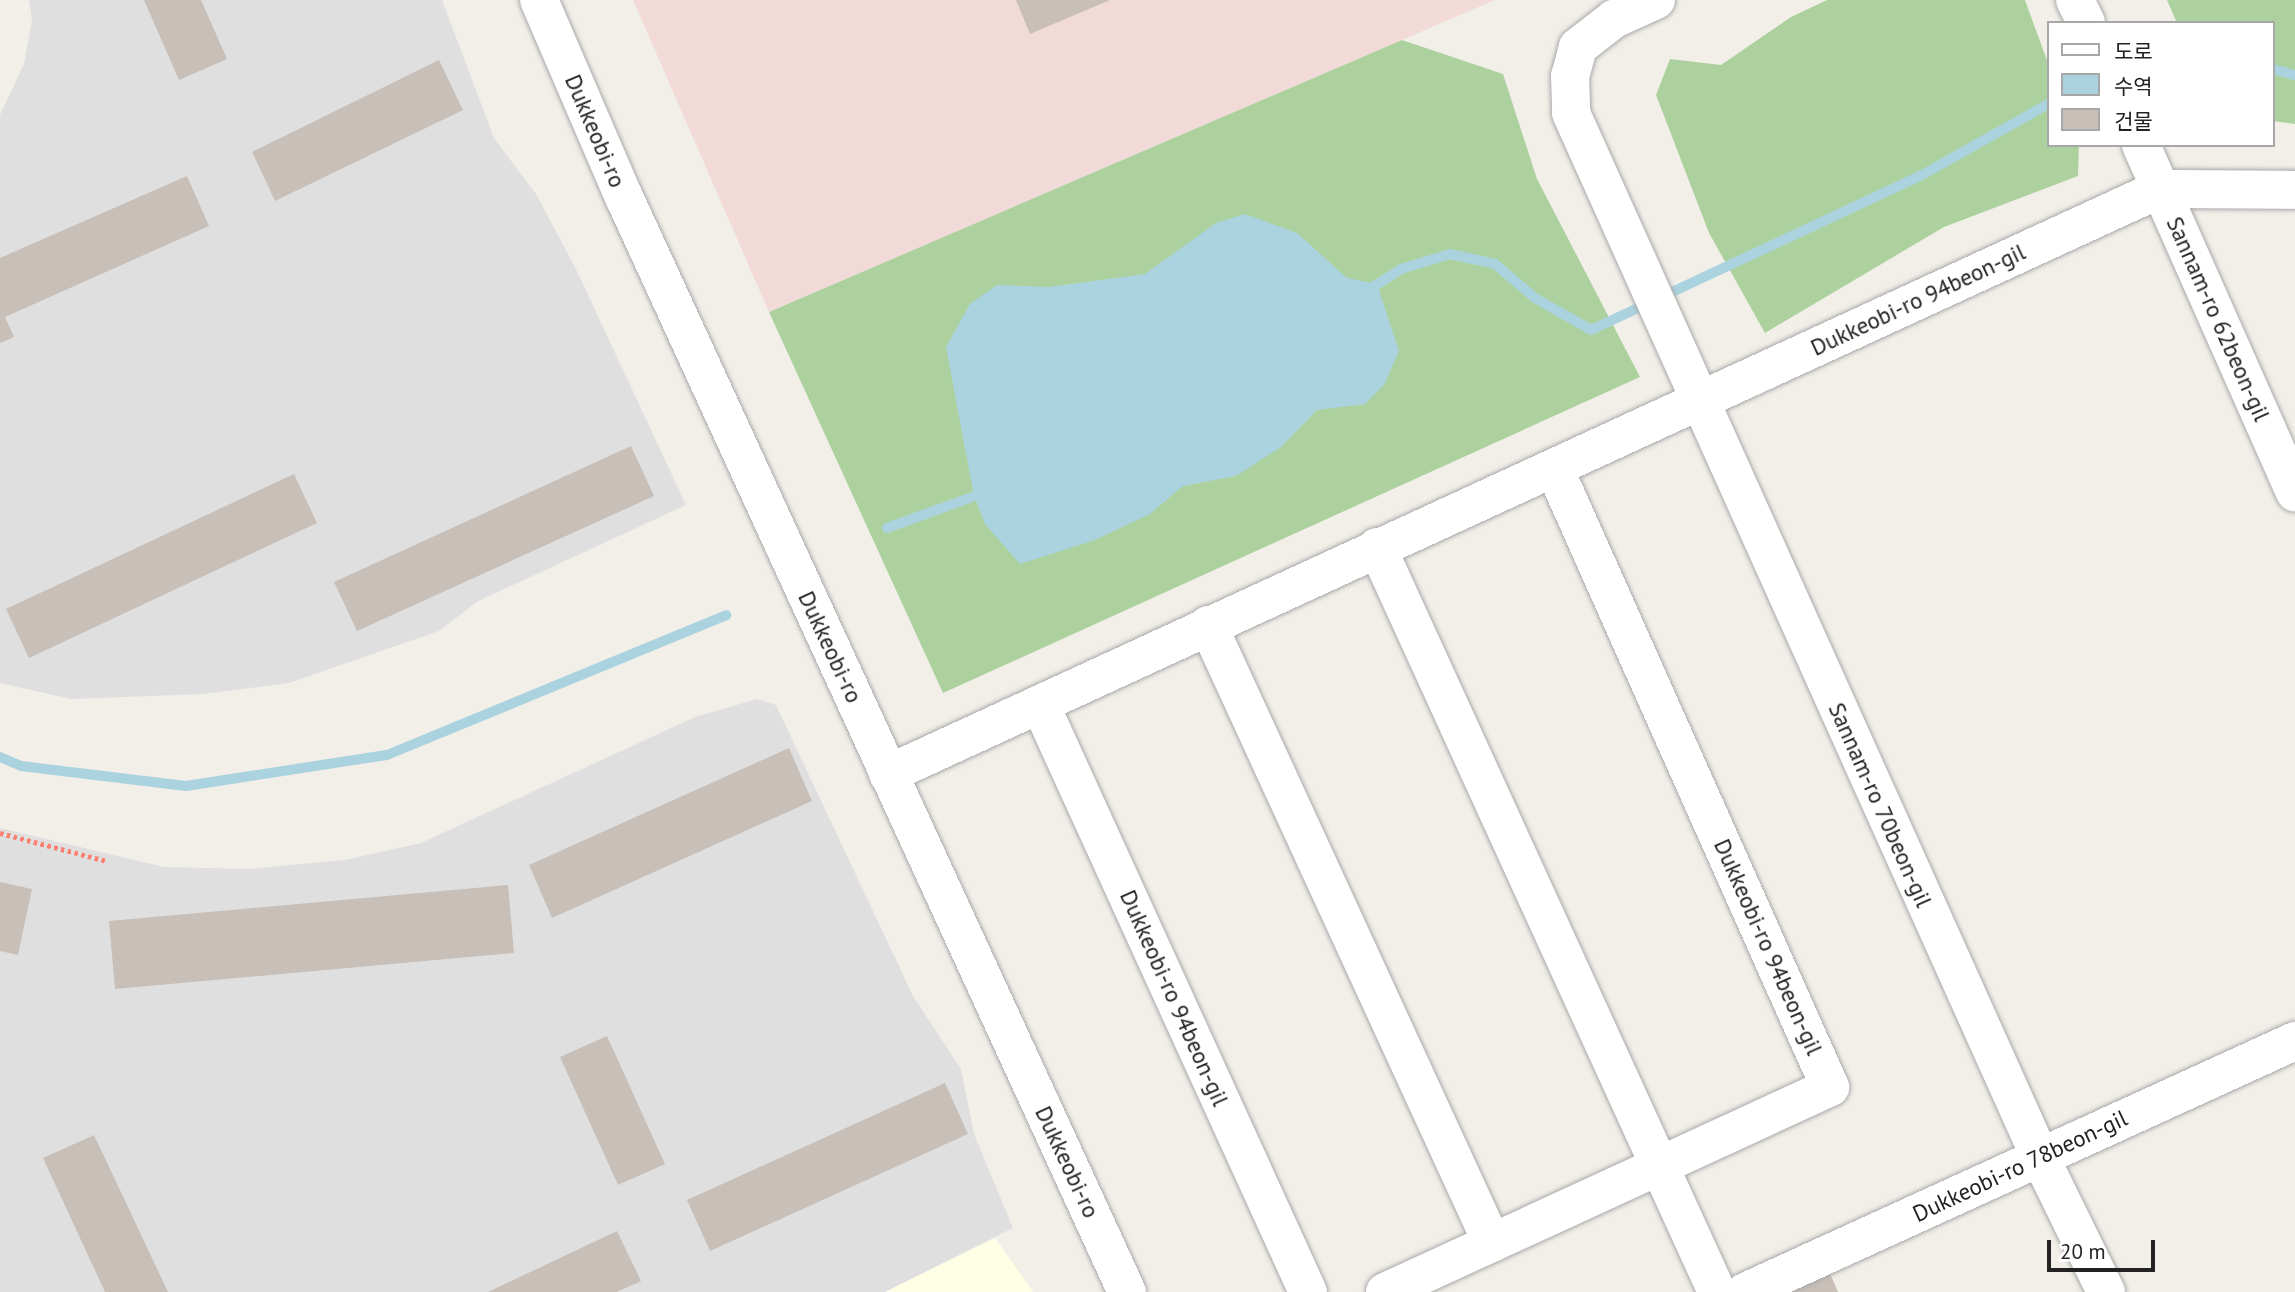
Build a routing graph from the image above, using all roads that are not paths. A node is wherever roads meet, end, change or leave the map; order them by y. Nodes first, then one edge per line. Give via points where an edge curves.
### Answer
1 (539, 0) edge
2 (1657, 0) edge
3 (2075, 0) edge
4 (2085, 21) edge
5 (2142, 147) edge
6 (2161, 189) junction
7 (2295, 190) edge
8 (1698, 401) junction
9 (1554, 468) junction
10 (2295, 492) edge
11 (1377, 548) junction
12 (1208, 625) junction
13 (1040, 704) junction
14 (888, 775) junction
15 (2295, 1041) edge
16 (2040, 1157) junction
17 (1659, 1166) junction
18 (1492, 1242) junction
19 (1127, 1292) edge
20 (1308, 1292) edge
21 (1385, 1292) edge
22 (1717, 1292) edge
23 (1745, 1292) edge
24 (2106, 1292) edge

1 - 14 street, Dukkeobi-ro
2 - 8 street, Sannam-ro 70beon-gil via 1614,19 1578,47 1570,76 1571,113
3 - 4 street
5 - 6 street, Sannam-ro 62beon-gil
6 - 7 street, Dukkeobi-ro 94beon-gil
6 - 8 street, Dukkeobi-ro 94beon-gil
6 - 10 street, Sannam-ro 62beon-gil
8 - 9 street, Dukkeobi-ro 94beon-gil
8 - 16 street, Sannam-ro 70beon-gil
9 - 11 street, Dukkeobi-ro 94beon-gil
9 - 17 street, Dukkeobi-ro 94beon-gil via 1830,1087
11 - 12 street, Dukkeobi-ro 94beon-gil
11 - 17 street
12 - 13 street, Dukkeobi-ro 94beon-gil
12 - 18 street
13 - 14 street, Dukkeobi-ro 94beon-gil
13 - 20 street, Dukkeobi-ro 94beon-gil
14 - 19 street, Dukkeobi-ro
15 - 16 street, Dukkeobi-ro 78beon-gil
16 - 23 street, Dukkeobi-ro 78beon-gil
16 - 24 street, Sannam-ro 70beon-gil
17 - 18 street, Dukkeobi-ro 94beon-gil
17 - 22 street
18 - 21 street, Dukkeobi-ro 94beon-gil

